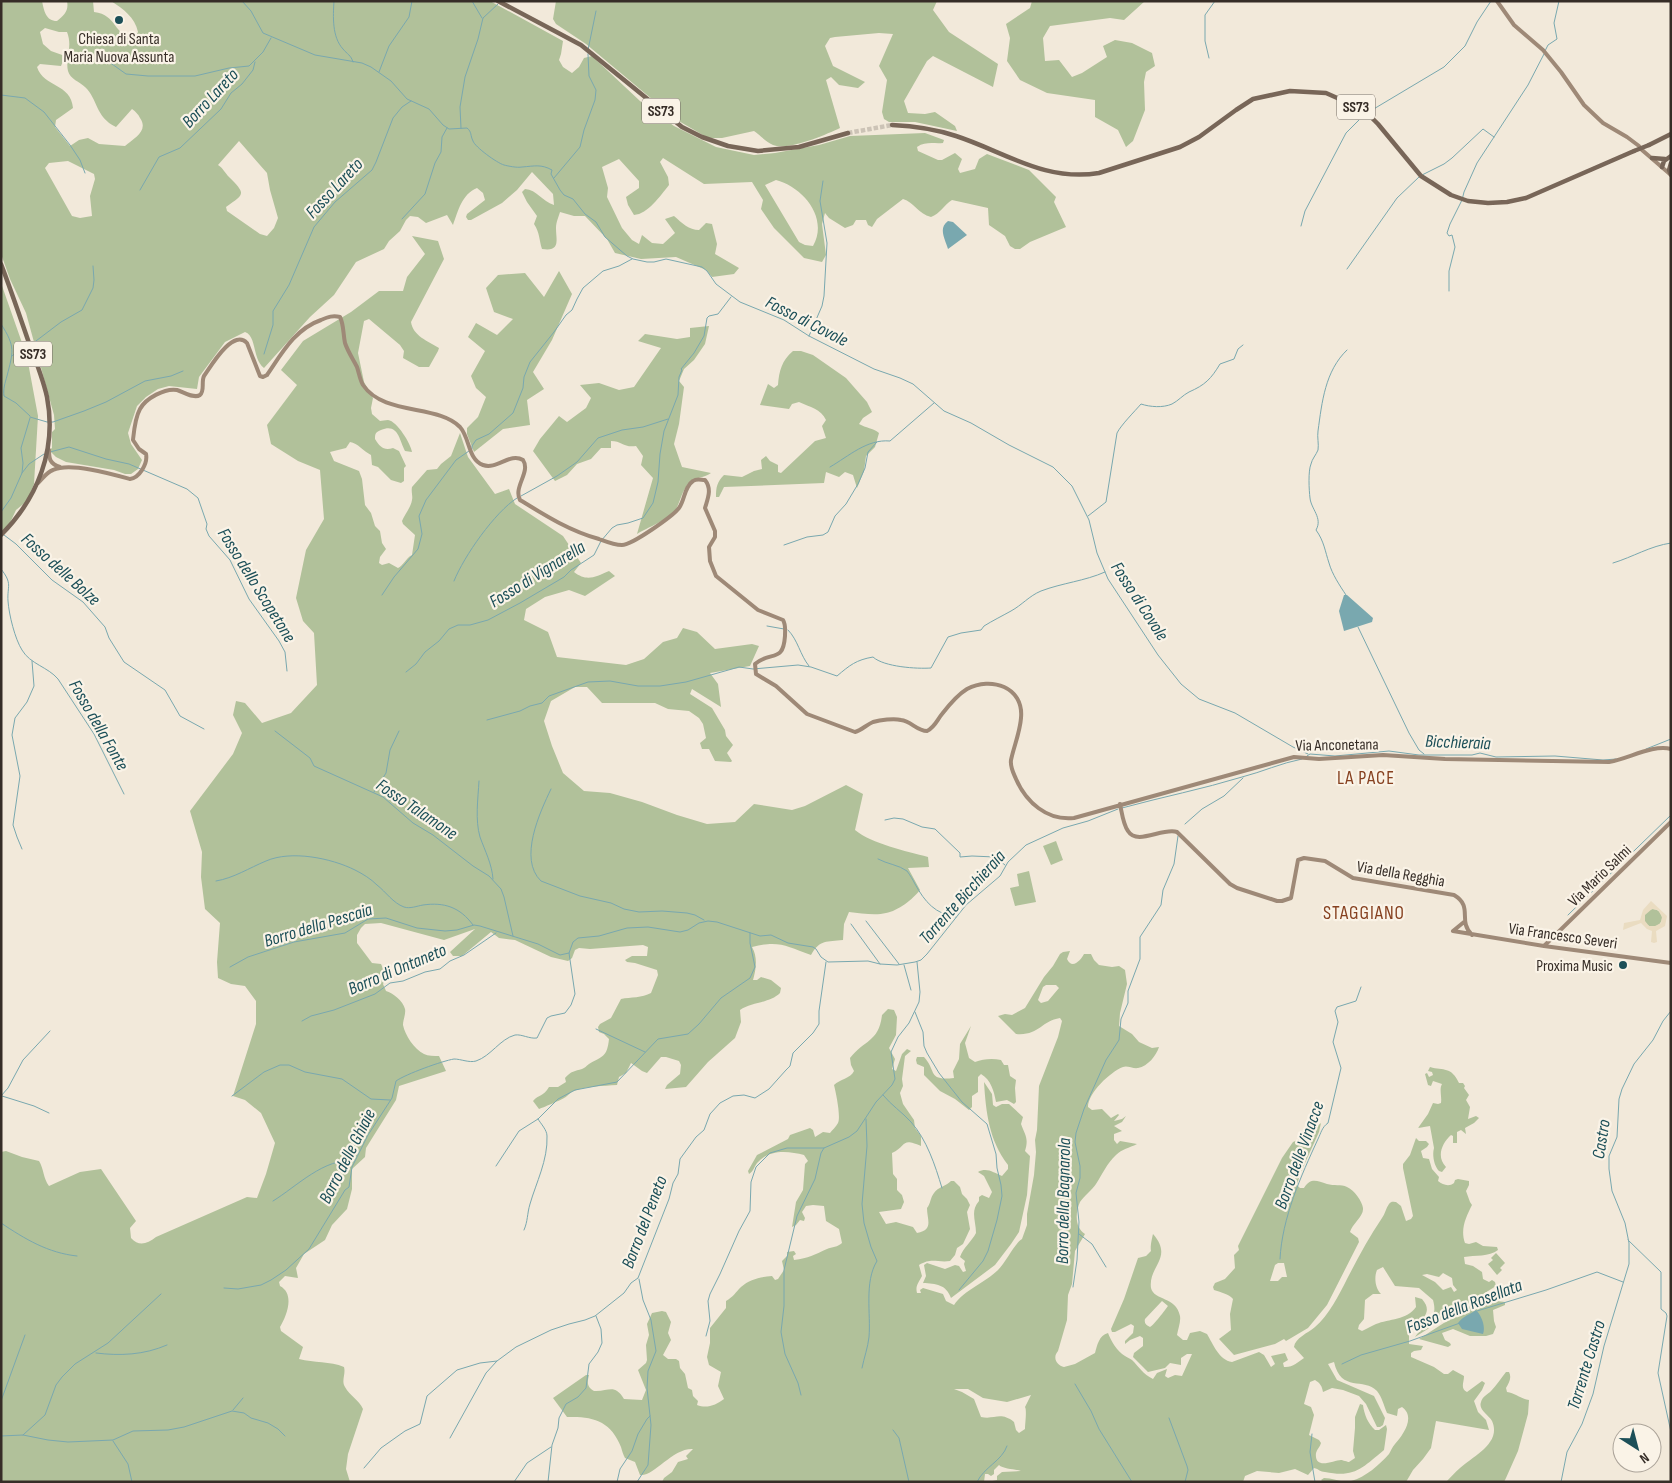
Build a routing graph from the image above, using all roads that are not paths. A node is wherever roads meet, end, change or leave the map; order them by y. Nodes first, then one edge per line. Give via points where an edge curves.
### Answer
1 (498, 1) edge
2 (1497, 1) edge
3 (892, 125) tunnel mouth
4 (848, 133) tunnel mouth
5 (1671, 134) edge
6 (1664, 138) junction
7 (1671, 139) edge
8 (1671, 156) edge
9 (1652, 158) junction
10 (1665, 159) junction
11 (1670, 164) edge
12 (1662, 167) junction
13 (1671, 175) edge
14 (1, 264) edge
15 (48, 447) junction
16 (45, 465) junction
17 (55, 467) junction
18 (38, 483) junction
19 (1, 535) edge
20 (1671, 749) edge
21 (1121, 807) junction
22 (1671, 822) edge
23 (1463, 924) junction
24 (1461, 933) junction
25 (1472, 935) junction
26 (1544, 946) junction
27 (1671, 963) edge

1 - 4 main road, SS73 via 581,45 682,127 710,140 758,151 799,147
2 - 9 main road via 1514,24 1543,50 1584,105 1603,123 1627,137
3 - 6 main road, SS73, bridge via 933,129 957,136 1053,173 1087,175 1180,147 1199,138 1253,99 1290,91 1326,94 1368,114 1421,176 1437,187 1458,198 1488,203 1526,198
5 - 6 main road, SS73
6 - 7 main road
8 - 10 main road
9 - 10 main road
9 - 12 main road
10 - 12 main road
11 - 12 main road
11 - 13 main road
12 - 13 main road
14 - 15 main road, SS73 via 46,396 50,423
15 - 16 main road, SS73
15 - 17 main road
16 - 17 main road
16 - 18 main road, SS73
17 - 18 main road
17 - 21 main road, Via Anconetana via 96,470 134,479 147,459 133,440 135,423 140,408 150,399 159,393 175,390 194,396 200,394 204,376 226,346 239,339 247,343 263,377 302,329 334,315 343,322 349,354 362,384 371,394 448,420 460,428 475,460 486,466 515,457 523,460 526,467 518,491 519,498 567,528 624,545 662,524 681,506 693,481 705,480 709,495 705,508 716,537 710,547 713,571 717,578 758,610 783,620 786,628 780,654 758,661 754,666 755,672 776,686 806,714 855,732 872,722 901,720 927,731 967,690 988,683 999,684 1009,689 1020,707 1021,718 1010,762 1025,797 1053,816 1062,818
18 - 19 main road, SS73 via 23,510
20 - 21 main road, Via Anconetana via 1655,748 1609,762 1383,755 1319,759 1294,756
21 - 23 main road, Via della Regghia via 1127,830 1134,837 1177,832 1237,888 1277,901 1291,898 1298,860 1318,859 1353,878 1454,895 1464,907
22 - 26 main road, Via Mario Salmi
23 - 24 main road, Via della Regghia
23 - 24 main road, Via Francesco Severi via 1453,931
23 - 25 main road, Via della Regghia
24 - 25 main road, Via Francesco Severi
25 - 26 main road, Via Francesco Severi
26 - 27 main road, Via Francesco Severi

